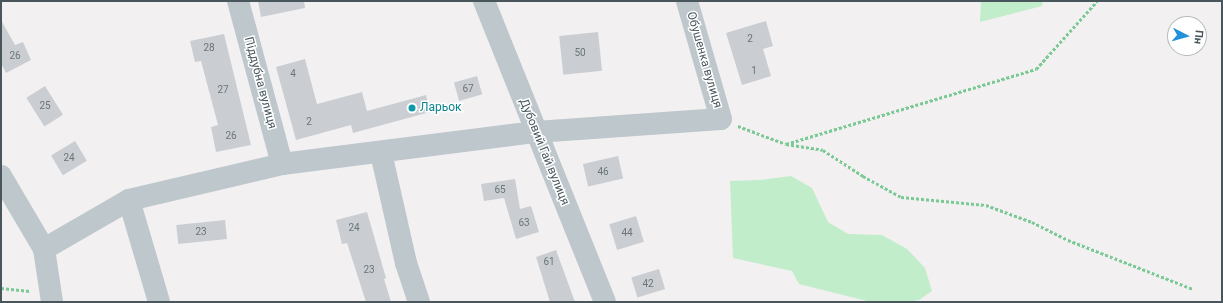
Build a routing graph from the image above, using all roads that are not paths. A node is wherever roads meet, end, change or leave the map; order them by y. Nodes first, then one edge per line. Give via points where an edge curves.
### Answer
1 (238, 1) edge
2 (484, 1) edge
3 (688, 1) edge
4 (536, 132) junction
5 (381, 152) junction
6 (282, 164) junction
7 (1, 176) edge
8 (130, 200) junction
9 (44, 249) junction
10 (51, 297) edge
11 (159, 302) edge
12 (419, 302) edge
13 (605, 302) edge

1 - 6 street, Піддубна вулиця
2 - 4 street, Дубовий Гай вулиця
3 - 4 street, Обушенка вулиця via 721,119
4 - 5 street
4 - 13 street, Дубовий Гай вулиця
5 - 6 street
5 - 12 street via 406,263
6 - 8 street
7 - 9 street
8 - 9 street
8 - 11 street
9 - 10 street

